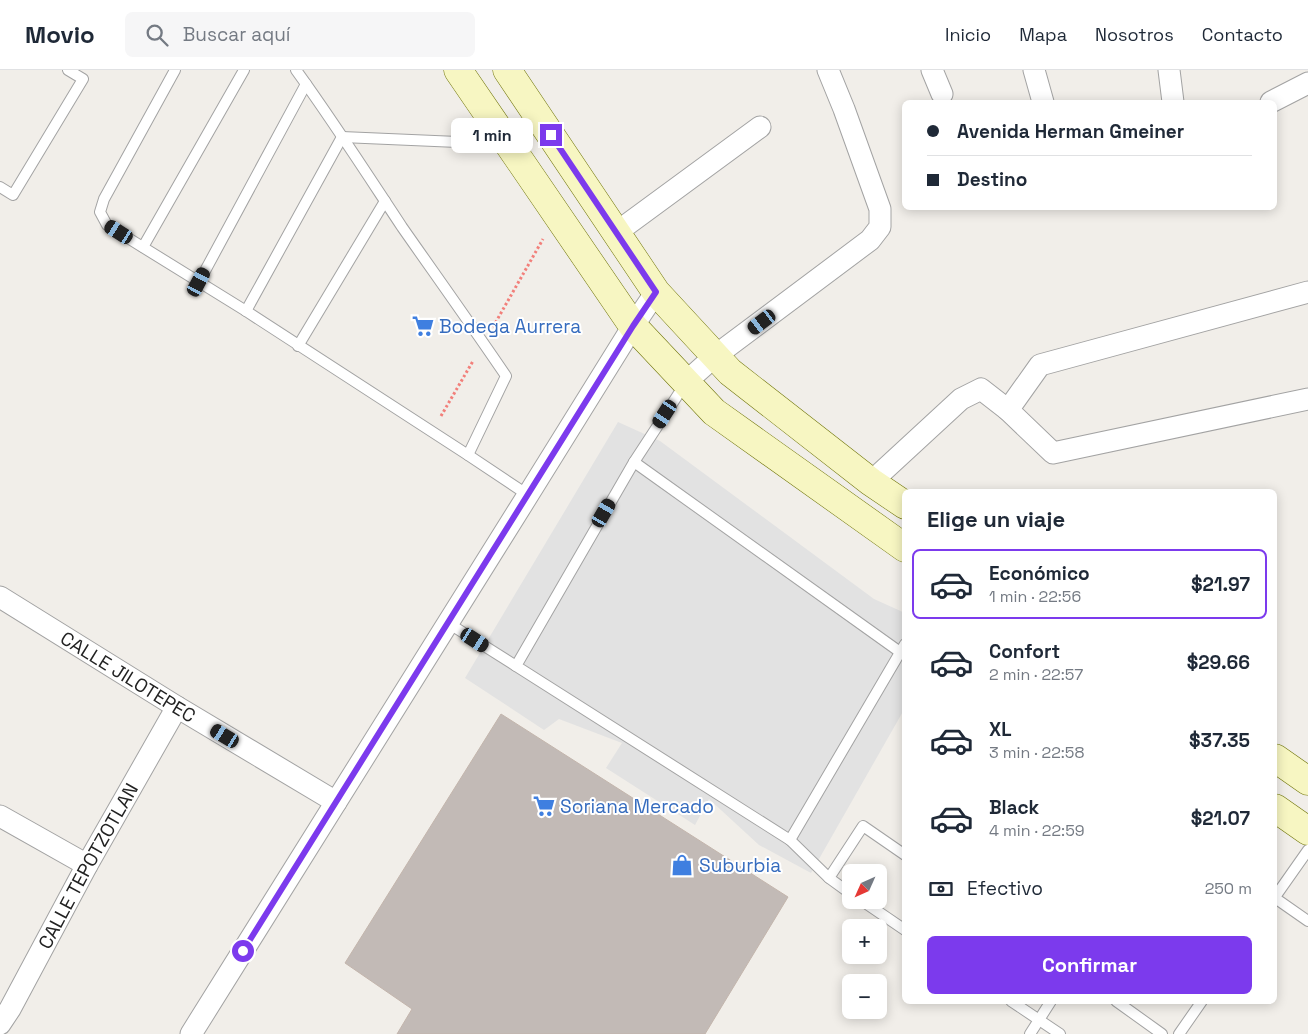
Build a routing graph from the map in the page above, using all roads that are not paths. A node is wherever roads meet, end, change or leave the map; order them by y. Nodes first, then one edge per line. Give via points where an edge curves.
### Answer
1 (68, 70) edge
2 (175, 70) edge
3 (244, 70) edge
4 (296, 70) edge
5 (458, 70) edge
6 (507, 70) edge
7 (828, 70) edge
8 (932, 70) edge
9 (1034, 70) edge
10 (1169, 70) edge
11 (1308, 83) edge
12 (306, 84) junction
13 (942, 94) dead end
14 (1042, 100) edge
15 (1173, 100) edge
16 (1275, 100) edge
17 (760, 127) dead end
18 (342, 136) junction
19 (508, 144) junction
20 (0, 187) edge
21 (385, 202) junction
22 (617, 232) junction
23 (143, 247) junction
24 (199, 282) junction
25 (656, 292) junction
26 (1308, 292) edge
27 (246, 312) junction
28 (633, 326) junction
29 (298, 346) junction
30 (715, 356) junction
31 (686, 382) junction
32 (1308, 399) edge
33 (1008, 410) junction
34 (468, 455) junction
35 (634, 462) junction
36 (871, 482) junction
37 (528, 495) junction
38 (902, 503) edge
39 (902, 546) edge
40 (0, 597) edge
41 (448, 622) junction
42 (902, 648) edge
43 (516, 666) junction
44 (177, 707) junction
45 (1277, 759) edge
46 (1307, 779) edge
47 (336, 802) junction
48 (1277, 809) edge
49 (0, 816) edge
50 (1308, 831) edge
51 (790, 840) junction
52 (1308, 850) edge
53 (902, 853) edge
54 (87, 865) junction
55 (828, 878) junction
56 (842, 888) edge
57 (1277, 895) edge
58 (1277, 899) edge
59 (874, 909) edge
60 (1308, 921) edge
61 (902, 928) edge
62 (1015, 1004) edge
63 (1049, 1004) edge
64 (1121, 1004) edge
65 (1200, 1004) edge
66 (1039, 1020) junction
67 (0, 1024) edge
68 (192, 1034) edge
69 (1030, 1034) edge
70 (1060, 1034) edge
71 (1162, 1034) edge
72 (1179, 1034) edge

1 - 20 lane via 83,79 13,195
2 - 23 lane via 100,212 107,225
3 - 23 lane
4 - 12 lane
5 - 19 main road
6 - 22 main road
7 - 30 street via 880,209 880,227 870,240
8 - 13 street
9 - 14 street
10 - 15 street
11 - 16 street
12 - 18 lane
12 - 24 lane
17 - 22 street
18 - 19 lane
18 - 21 lane
18 - 27 lane
19 - 28 main road
21 - 29 lane
21 - 34 lane via 506,376
22 - 25 main road
23 - 24 lane
24 - 27 lane
25 - 28 street
25 - 30 main road
26 - 33 street via 1040,364
27 - 29 lane
28 - 31 main road
28 - 37 street
29 - 34 lane
30 - 31 street
30 - 36 main road via 730,372
31 - 35 lane
31 - 39 main road via 714,412
32 - 33 street via 1054,453
33 - 36 street via 980,389 961,399
34 - 37 lane
35 - 42 lane
35 - 43 lane
36 - 38 main road
37 - 41 street
40 - 44 street, CALLE JILOTEPEC
41 - 43 lane
41 - 47 street
42 - 51 lane
43 - 51 lane
44 - 47 street, CALLE JILOTEPEC
44 - 54 street, CALLE TEPOTZOTLAN
45 - 46 main road
47 - 68 street
48 - 50 main road
49 - 54 street
51 - 55 lane
52 - 57 lane
53 - 55 lane via 863,826
54 - 67 street, CALLE TEPOTZOTLAN
55 - 56 lane
58 - 60 lane
59 - 61 lane
62 - 66 lane
63 - 66 lane
64 - 71 lane
65 - 72 lane
66 - 69 lane
66 - 70 lane

